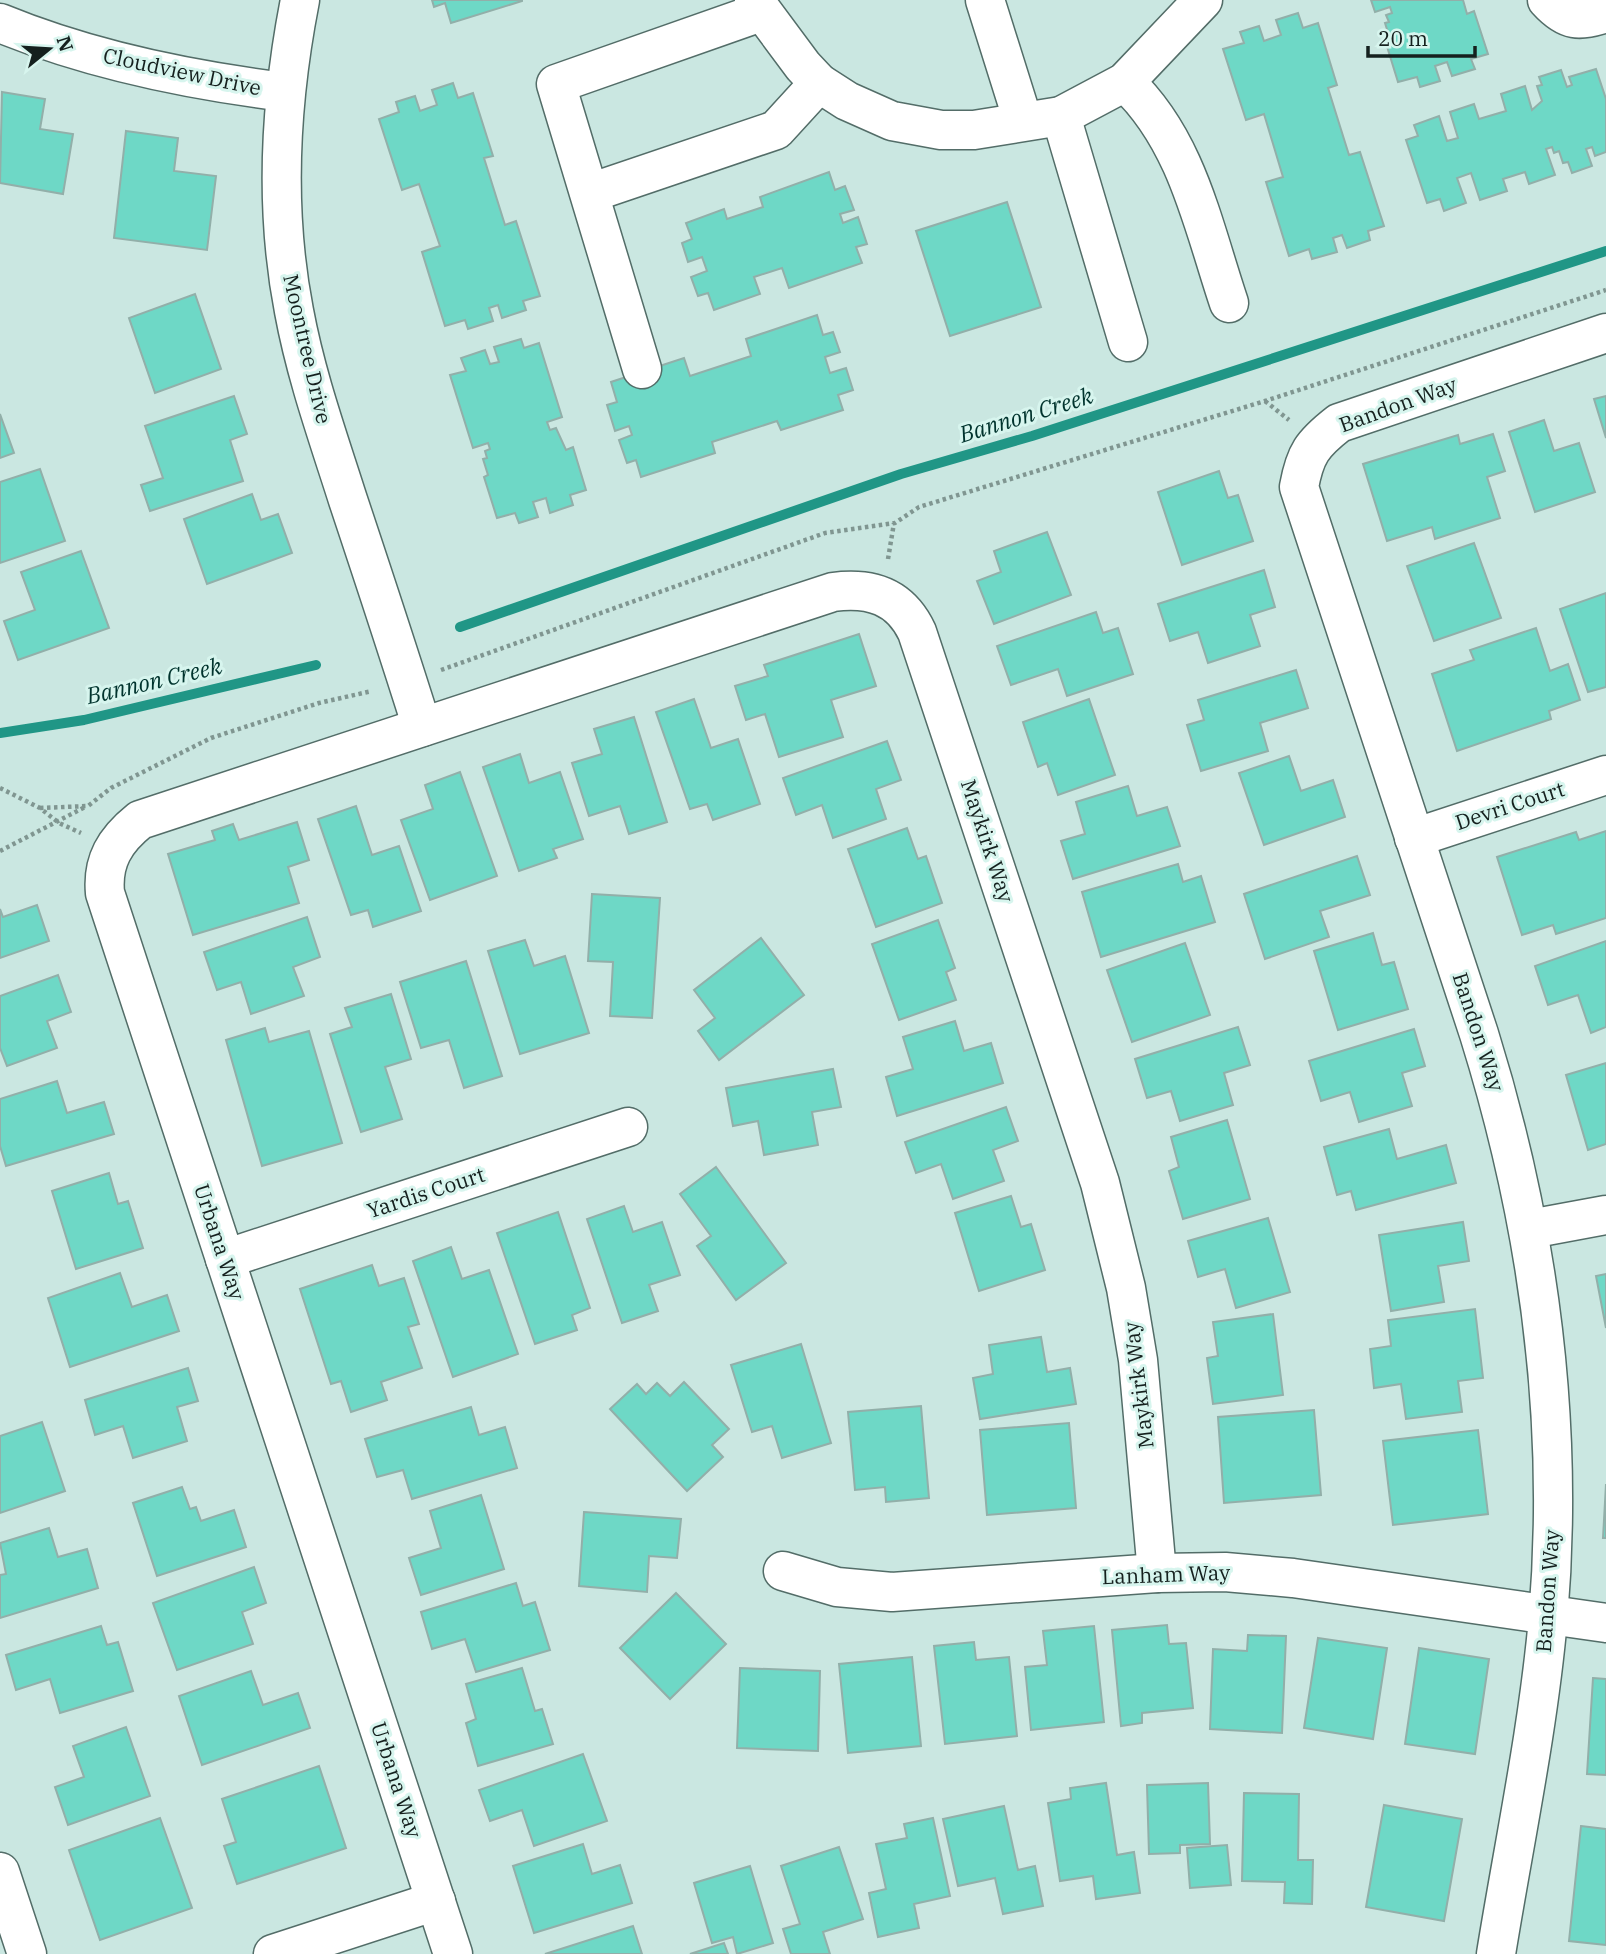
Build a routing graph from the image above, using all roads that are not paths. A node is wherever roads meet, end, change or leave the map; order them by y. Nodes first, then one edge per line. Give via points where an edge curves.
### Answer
1 (300, 0) edge
2 (985, 0) edge
3 (1203, 0) edge
4 (1547, 0) edge
5 (757, 6) edge
6 (1606, 13) edge
7 (0, 23) edge
8 (1125, 82) junction
9 (819, 83) junction
10 (285, 92) junction
11 (1061, 116) junction
12 (1023, 121) junction
13 (590, 193) junction
14 (1229, 303) dead end
15 (1606, 333) edge
16 (1128, 342) dead end
17 (642, 369) dead end
18 (422, 727) junction
19 (1606, 775) edge
20 (1413, 838) junction
21 (628, 1127) dead end
22 (1606, 1215) edge
23 (1530, 1229) junction
24 (225, 1259) junction
25 (783, 1571) dead end
26 (1157, 1573) junction
27 (1548, 1617) junction
28 (1606, 1623) edge
29 (0, 1872) edge
30 (436, 1901) junction
31 (27, 1954) edge
32 (273, 1954) edge
33 (453, 1954) edge
34 (1496, 1954) edge

1 - 10 street, Moontree Drive
2 - 12 street
3 - 8 street
4 - 6 street via 1574,21
5 - 9 street
5 - 13 street via 556,84
7 - 10 street, Cloudview Drive via 156,71
8 - 11 street
8 - 14 street via 1146,102 1177,149
9 - 12 street via 847,101 905,123 941,130 974,130
9 - 13 street via 776,130
10 - 18 street, Moontree Drive via 283,226 293,310 312,390
11 - 12 street
11 - 16 street
13 - 17 street
15 - 20 street, Bandon Way via 1339,423 1315,441 1303,463 1301,502
18 - 24 street, Urbana Way via 141,820 116,844 108,859 105,893
18 - 26 street, Maykirk Way via 833,592 857,589 882,595 910,617 1100,1183 1138,1360
19 - 20 street, Devri Court
20 - 23 street, Bandon Way via 1502,1106
21 - 24 street, Yardis Court
22 - 23 street
23 - 27 street, Bandon Way via 1549,1376 1553,1501
24 - 30 street, Urbana Way
25 - 26 street, Lanham Way via 837,1587 892,1592
26 - 27 street, Lanham Way via 1293,1578
27 - 28 street, Lanham Way
27 - 34 street, Bandon Way
29 - 31 street
30 - 32 street
30 - 33 street, Urbana Way

